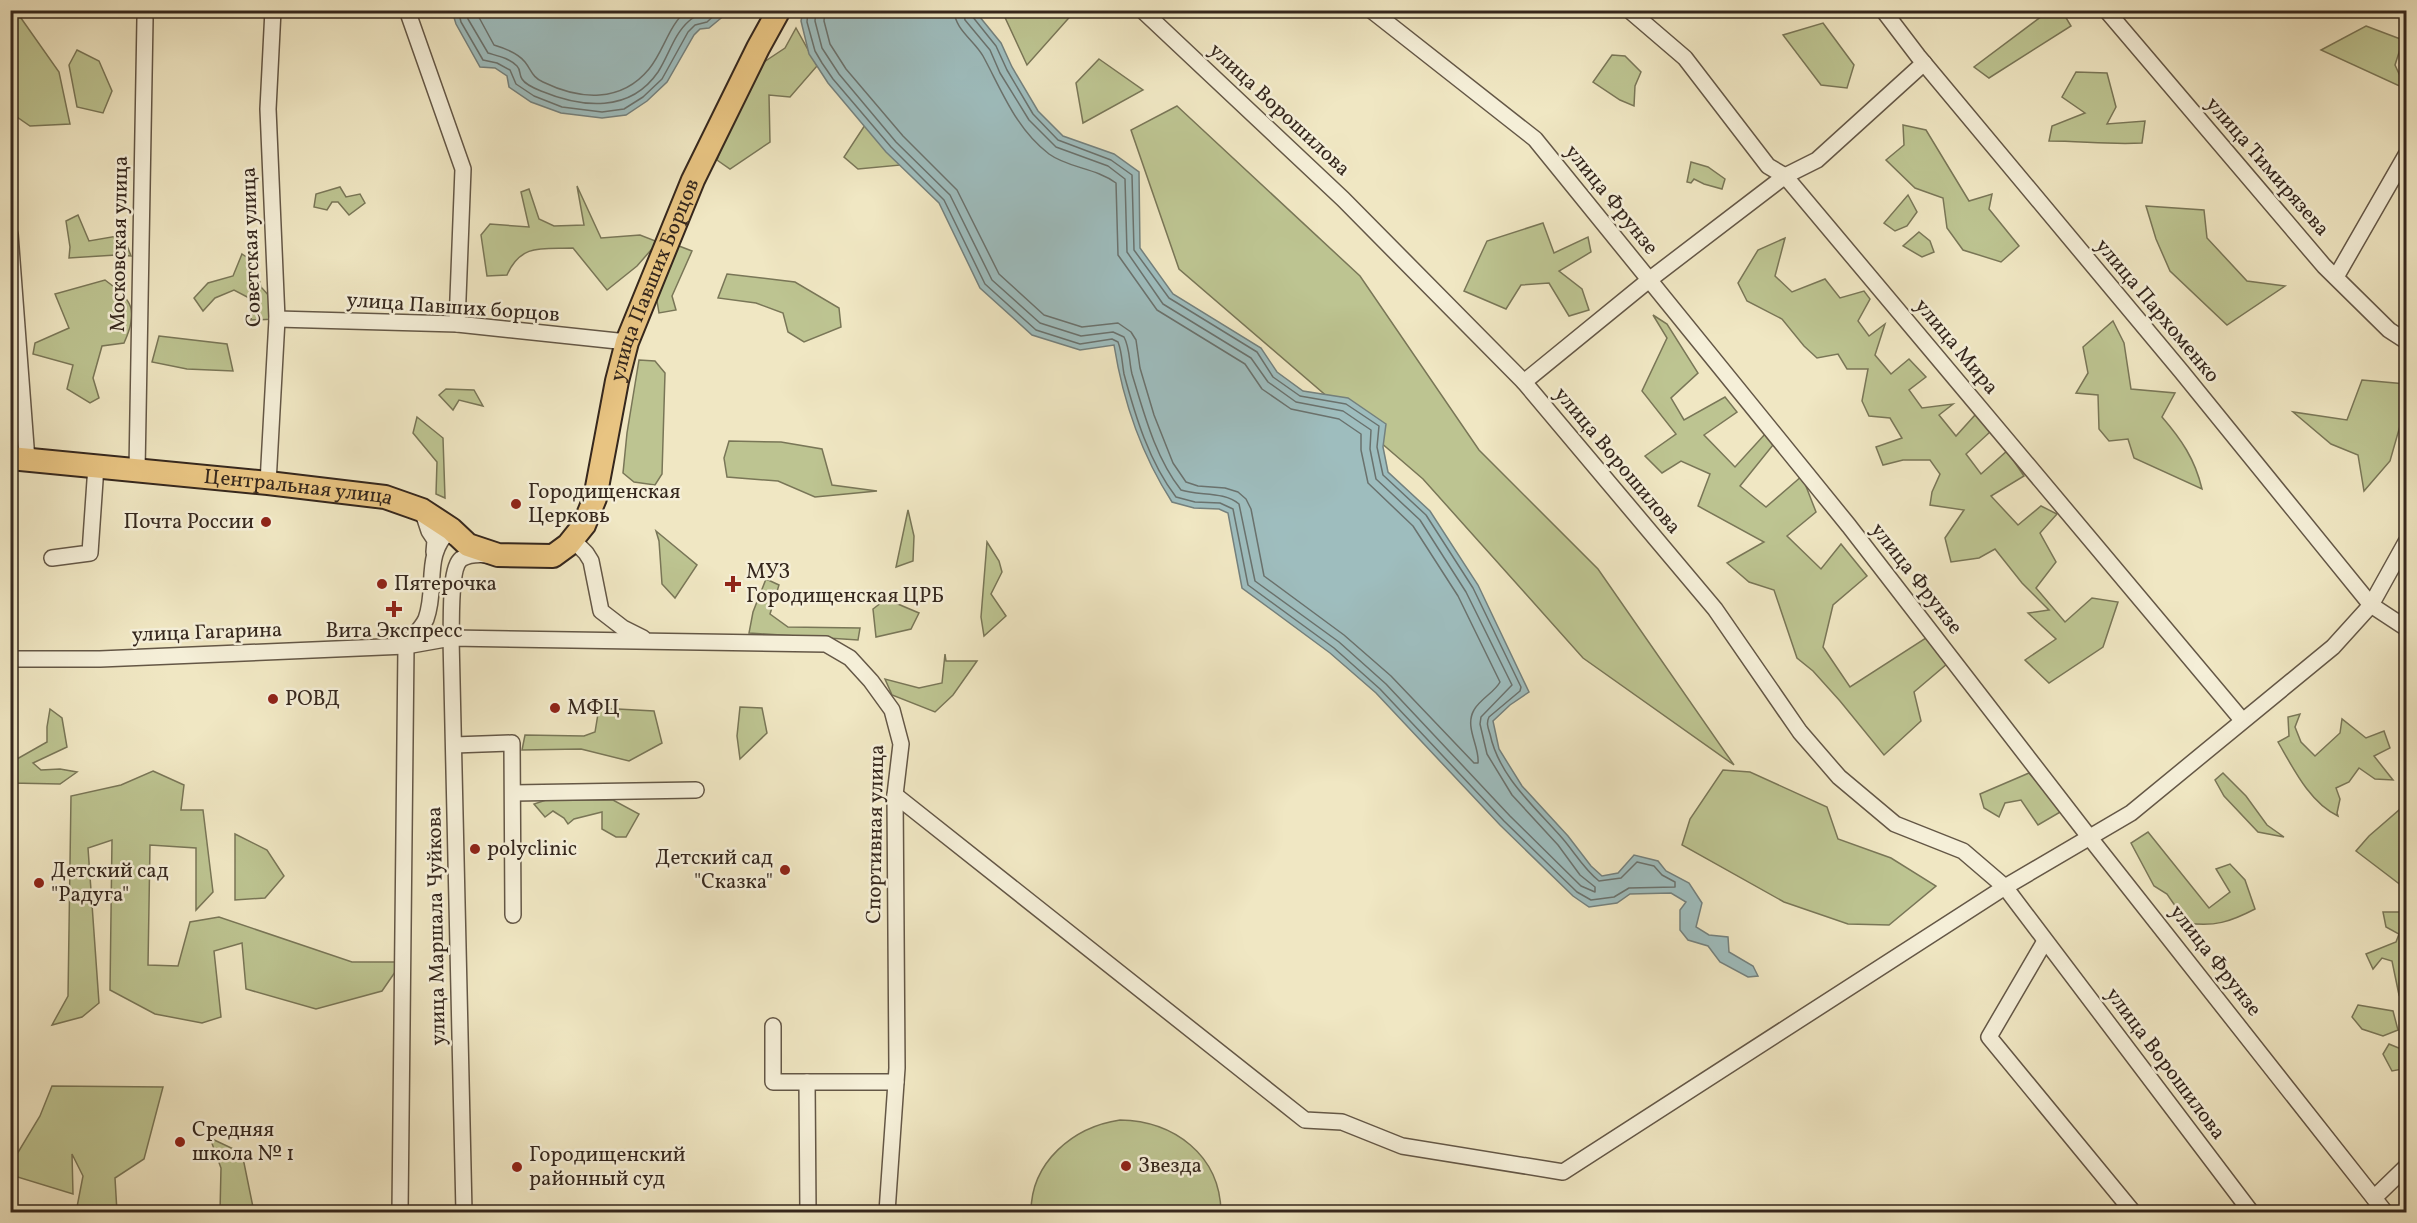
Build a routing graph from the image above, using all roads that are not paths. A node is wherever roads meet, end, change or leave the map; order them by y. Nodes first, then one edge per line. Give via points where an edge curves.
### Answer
1 (273, 10) edge
2 (407, 10) edge
3 (779, 10) edge
4 (1142, 10) edge
5 (1371, 10) edge
6 (1629, 10) edge
7 (1883, 10) edge
8 (2106, 10) edge
9 (145, 19) dead end
10 (1924, 63) junction
11 (2406, 155) edge
12 (1785, 176) junction
13 (10, 234) edge
14 (2336, 278) junction
15 (1649, 280) junction
16 (277, 319) junction
17 (457, 324) junction
18 (2406, 341) edge
19 (627, 342) junction
20 (1524, 382) junction
21 (19, 459) edge
22 (96, 466) junction
23 (137, 470) junction
24 (268, 483) junction
25 (422, 510) junction
26 (451, 530) junction
27 (579, 532) junction
28 (2406, 542) edge
29 (433, 555) junction
30 (498, 555) junction
31 (52, 558) dead end
32 (461, 560) junction
33 (2371, 605) junction
34 (2406, 628) edge
35 (451, 638) junction
36 (648, 640) junction
37 (406, 646) junction
38 (10, 659) edge
39 (2242, 720) junction
40 (454, 745) junction
41 (696, 790) dead end
42 (513, 793) junction
43 (896, 795) junction
44 (2090, 838) junction
45 (2005, 887) junction
46 (513, 915) dead end
47 (2045, 941) junction
48 (773, 1026) dead end
49 (807, 1082) junction
50 (896, 1082) junction
51 (2406, 1167) edge
52 (2374, 1198) junction
53 (400, 1212) edge
54 (464, 1212) edge
55 (808, 1212) edge
56 (887, 1212) edge
57 (2133, 1212) edge
58 (2251, 1212) edge
59 (2385, 1212) edge

1 - 16 street, Советская улица via 268,109
2 - 17 street via 463,170
3 - 19 main road, улица Павших Борцов via 693,180
4 - 20 street, улица Ворошилова via 1343,198
5 - 15 street, улица Фрунзе via 1535,139
6 - 12 street, улица Мира via 1684,58 1768,166
7 - 10 street, улица Пархоменко
8 - 14 street, улица Тимирязева
9 - 23 street, Московская улица
10 - 12 street via 1817,160
10 - 33 street, улица Пархоменко
11 - 14 street
12 - 15 street
12 - 39 street, улица Мира
13 - 21 street, Центральная улица
14 - 18 street, улица Тимирязева via 2389,330
15 - 20 street
15 - 44 street, улица Фрунзе via 1849,526
16 - 17 street, улица Павших борцов
16 - 24 street, Советская улица
17 - 19 street, улица Павших борцов
19 - 27 main road, улица Павших Борцов via 595,498
20 - 45 street, улица Ворошилова via 1715,609 1800,732 1839,777 1895,824 1963,851
21 - 22 main road, Центральная улица
22 - 23 main road, Центральная улица
22 - 31 street via 90,553
23 - 24 main road, Центральная улица
24 - 25 main road, Центральная улица via 385,497
25 - 26 main road, Центральная улица
25 - 29 street via 435,540
26 - 29 street
26 - 30 main road, Центральная улица via 468,545
26 - 32 street
27 - 30 main road, Центральная улица via 553,556
27 - 36 street via 591,561 601,611
28 - 33 street
29 - 37 street via 425,621
30 - 32 street via 476,554
32 - 35 street, улица Маршала Чуйкова via 454,571
33 - 34 street, улица Пархоменко
33 - 39 street via 2333,646
35 - 36 street, Спортивная улица
35 - 37 street, улица Гагарина
35 - 40 street, улица Маршала Чуйкова
36 - 43 street, Спортивная улица via 826,644 850,658 892,710 901,744
37 - 38 street, улица Гагарина
37 - 53 street, улица Маршала Чуйкова
39 - 44 street via 2131,813
40 - 42 street via 512,743
40 - 54 street, улица Маршала Чуйкова
41 - 42 street
42 - 46 street
43 - 45 street via 1305,1120 1342,1122 1402,1146 1563,1172
43 - 50 street, Спортивная улица
44 - 45 street
44 - 52 street, улица Фрунзе
45 - 47 street, улица Ворошилова
47 - 57 street via 1989,1037
47 - 58 street, улица Ворошилова
48 - 49 street via 773,1082
49 - 50 street
49 - 55 street
50 - 56 street, Спортивная улица
51 - 52 street
52 - 59 street, улица Фрунзе

